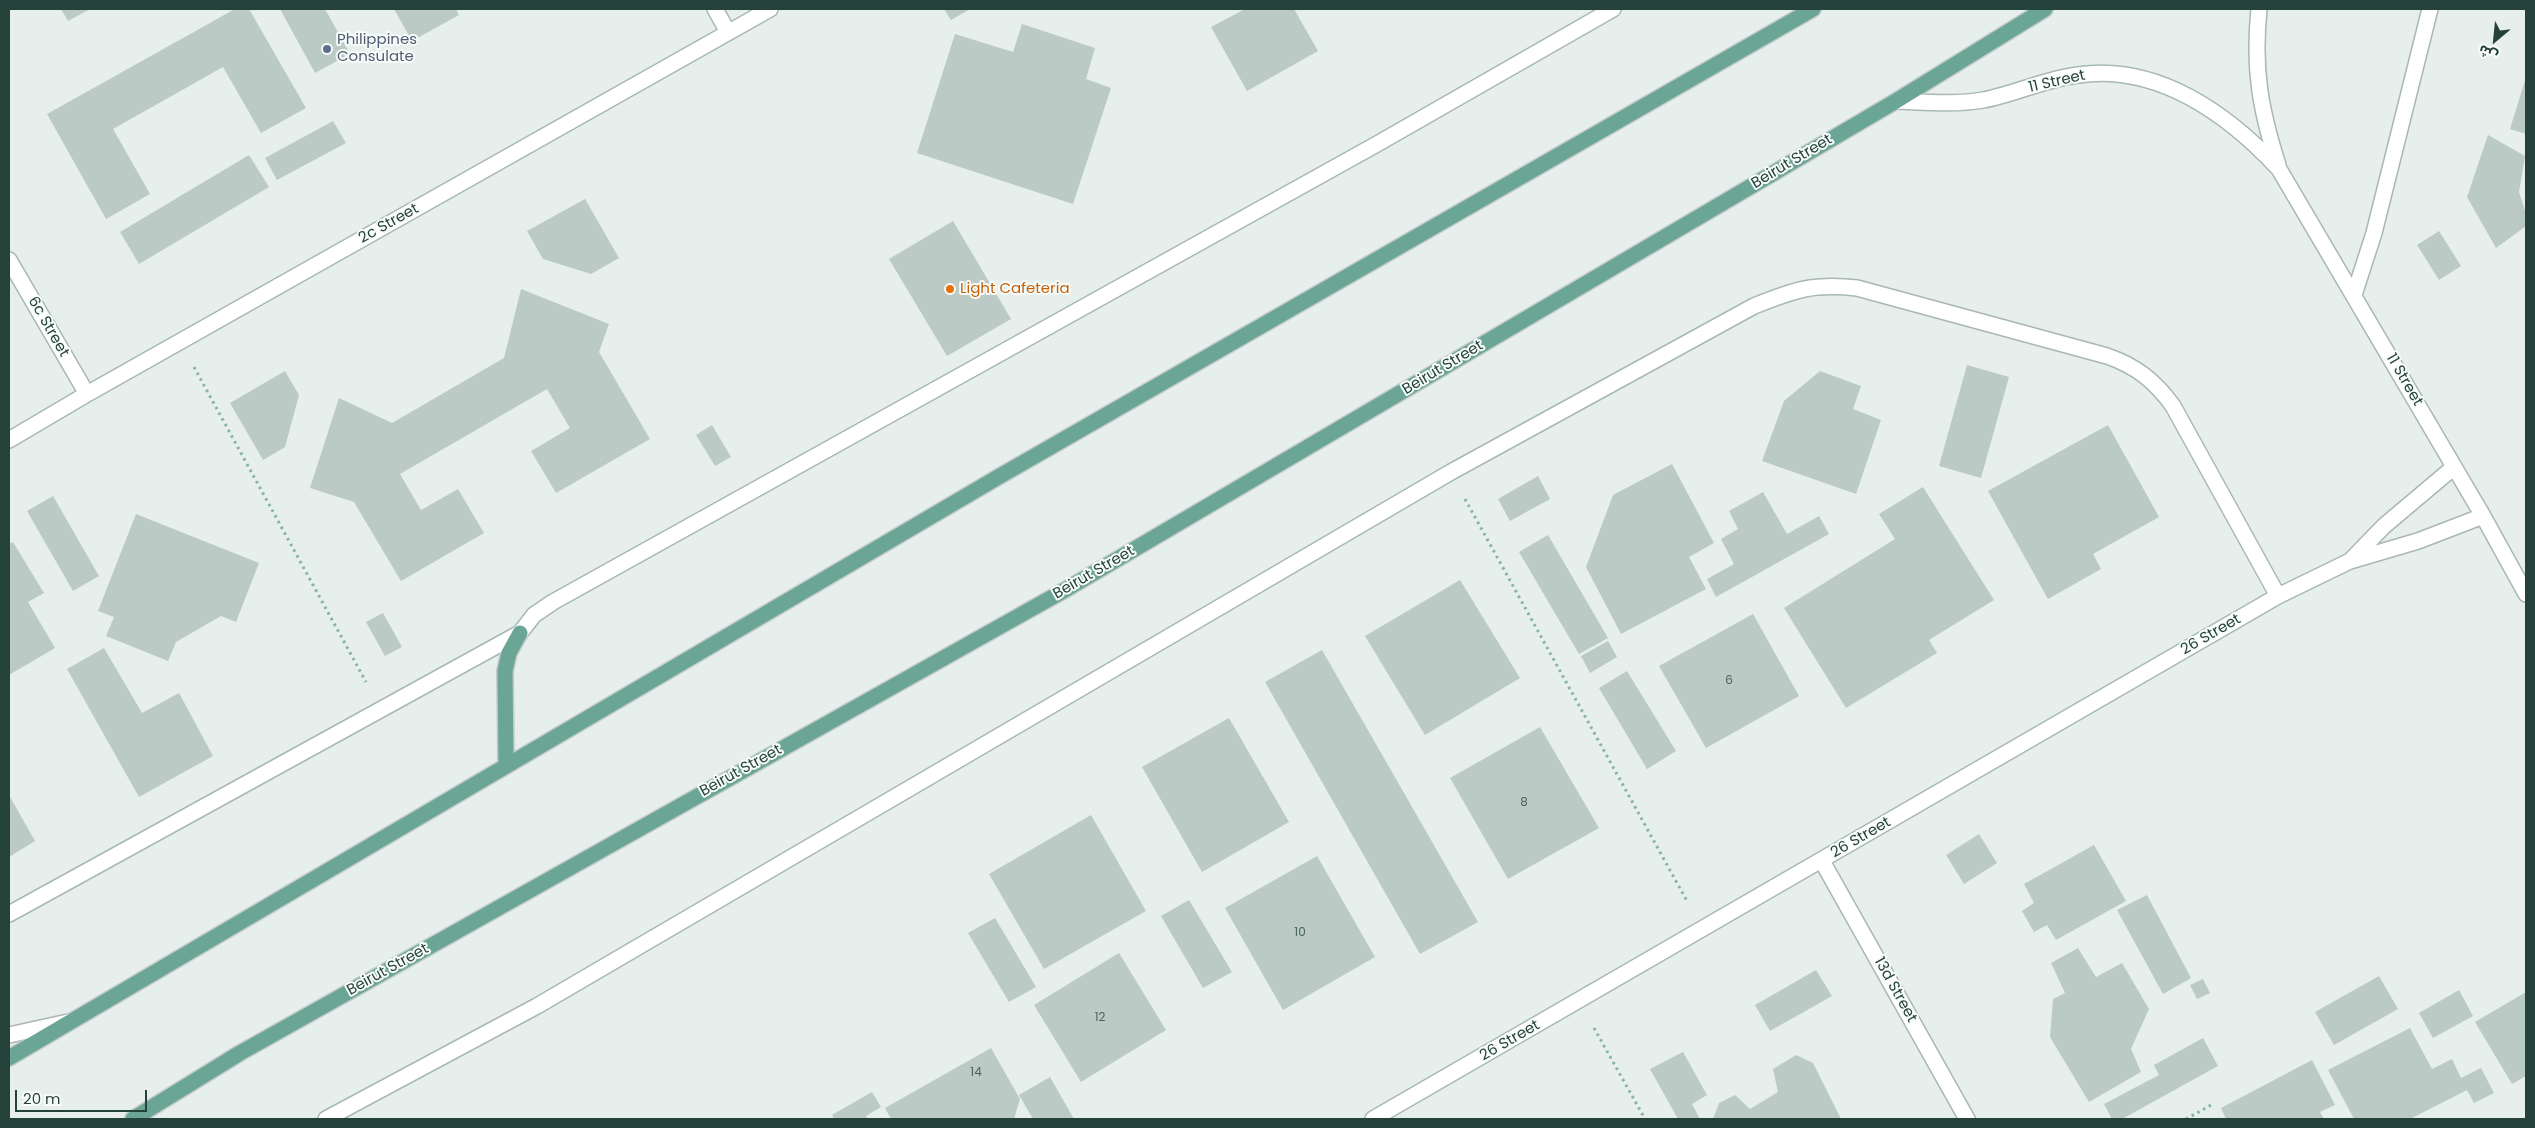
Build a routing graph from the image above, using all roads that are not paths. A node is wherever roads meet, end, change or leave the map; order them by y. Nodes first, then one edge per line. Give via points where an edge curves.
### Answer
1 (715, 9) edge
2 (770, 9) edge
3 (1612, 9) edge
4 (1814, 9) edge
5 (2046, 9) edge
6 (2259, 9) edge
7 (2430, 9) edge
8 (728, 32) junction
9 (1896, 101) junction
10 (2279, 169) junction
11 (9, 260) edge
12 (2354, 295) junction
13 (86, 394) junction
14 (9, 440) edge
15 (2454, 467) junction
16 (2483, 516) junction
17 (2350, 561) junction
18 (2526, 594) edge
19 (2278, 596) junction
20 (520, 633) junction
21 (506, 765) junction
22 (1822, 861) junction
23 (9, 914) edge
24 (68, 1022) junction
25 (9, 1035) edge
26 (9, 1058) edge
27 (132, 1119) edge
28 (326, 1119) edge
29 (1373, 1119) edge
30 (1967, 1119) edge

1 - 8 street
2 - 8 street, 2c Street
3 - 20 street via 1377,144 553,602 534,615
4 - 21 main road via 1026,461
5 - 9 main road, Beirut Street
6 - 10 street, 11 Street via 2257,85
7 - 12 street via 2374,233
8 - 13 street, 2c Street
9 - 10 street, 11 Street via 1950,103 1982,100 2079,74 2118,74 2152,81 2201,103 2251,139
9 - 27 main road, Beirut Street via 1066,590 258,1043
10 - 12 street, 11 Street
11 - 13 street, 6c Street
12 - 15 street, 11 Street
13 - 14 street, 2c Street
15 - 16 street, 11 Street
15 - 17 street, 26 Street via 2384,526
16 - 17 street, 26 Street via 2418,541
16 - 18 street, 11 Street
17 - 19 street, 26 Street
19 - 22 street, 26 Street
19 - 28 street via 2173,406 2161,388 2145,374 2107,356 1856,288 1828,284 1804,288 1754,306 1451,472 537,1006
20 - 21 main road via 508,654 505,672
20 - 23 street
21 - 24 main road
22 - 29 street, 26 Street
22 - 30 street, 13d Street
24 - 25 street
24 - 26 main road

